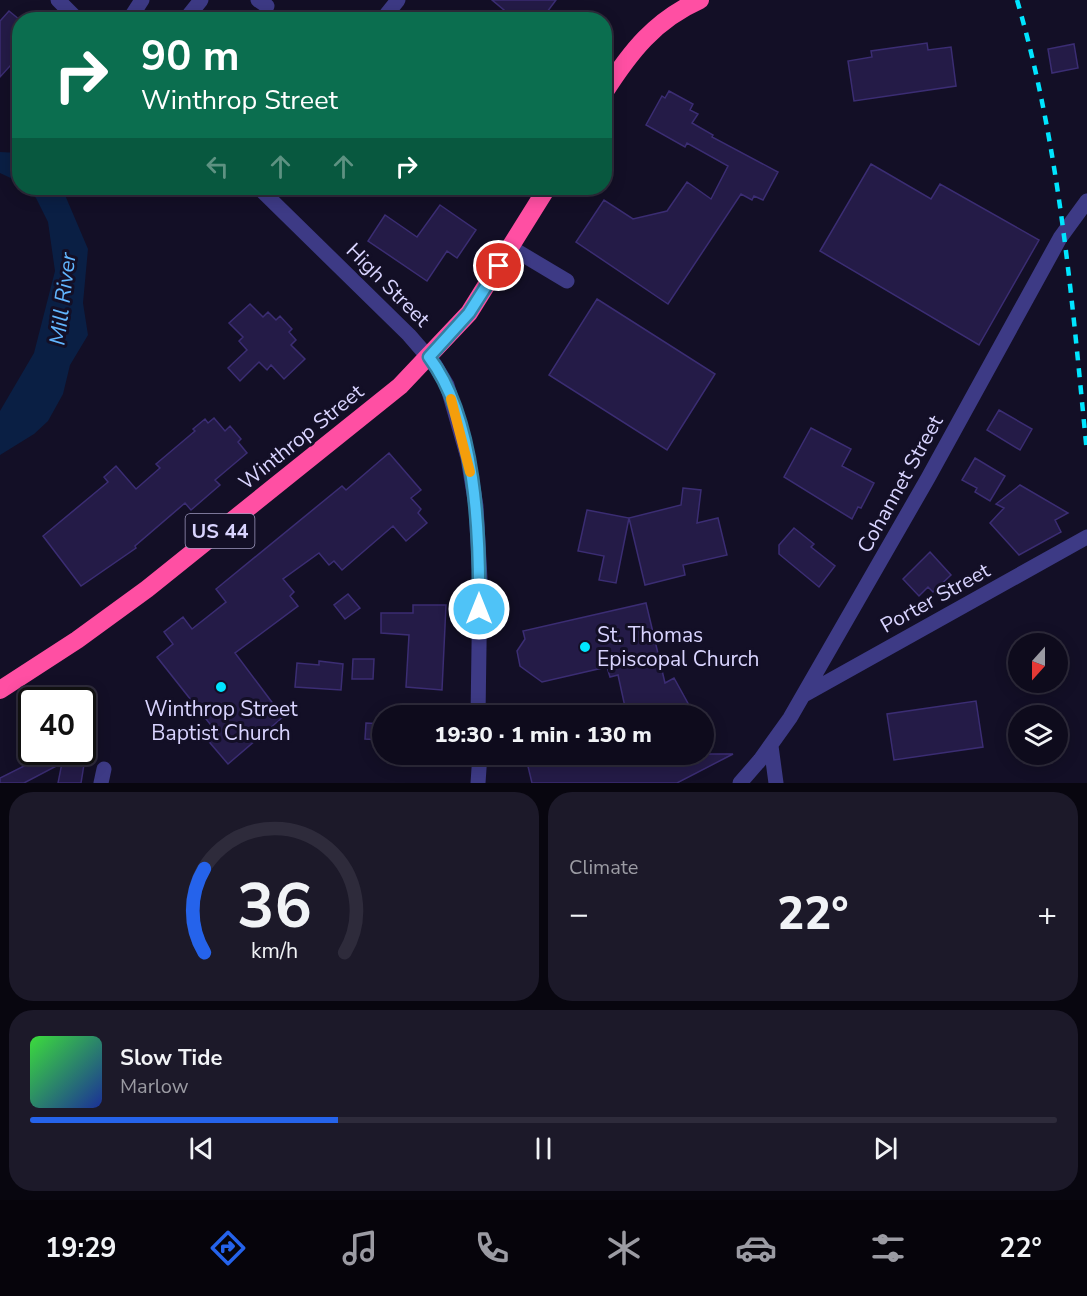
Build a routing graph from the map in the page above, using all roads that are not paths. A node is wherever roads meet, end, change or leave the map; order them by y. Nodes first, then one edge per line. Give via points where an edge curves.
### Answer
1 (58, 0) edge
2 (201, 0) edge
3 (398, 0) edge
4 (700, 0) edge
5 (70, 12) edge
6 (191, 12) edge
7 (388, 12) edge
8 (612, 81) edge
9 (266, 195) edge
10 (543, 195) edge
11 (1087, 201) edge
12 (510, 247) junction
13 (567, 280) dead end
14 (429, 357) junction
15 (1087, 537) edge
16 (0, 690) edge
17 (804, 695) junction
18 (478, 705) edge
19 (771, 746) junction
20 (480, 765) edge
21 (481, 765) edge
22 (478, 783) edge
23 (486, 783) edge
24 (740, 783) edge
25 (776, 783) edge

1 - 5 street
2 - 6 street
3 - 7 street
4 - 8 highway via 654,28 630,53
9 - 14 street, High Street
10 - 12 highway, Winthrop Street / US 44
11 - 17 street, Cohannet Street via 1060,238
12 - 13 street
12 - 14 highway, Winthrop Street / US 44 via 469,313
14 - 16 highway, Winthrop Street / US 44 via 400,386 165,575
14 - 18 street, High Street via 450,394 468,458 476,506 480,579
15 - 17 street, Porter Street
17 - 19 street, Cohannet Street
19 - 24 street, Cohannet Street
19 - 25 street
20 - 22 street
21 - 23 street

